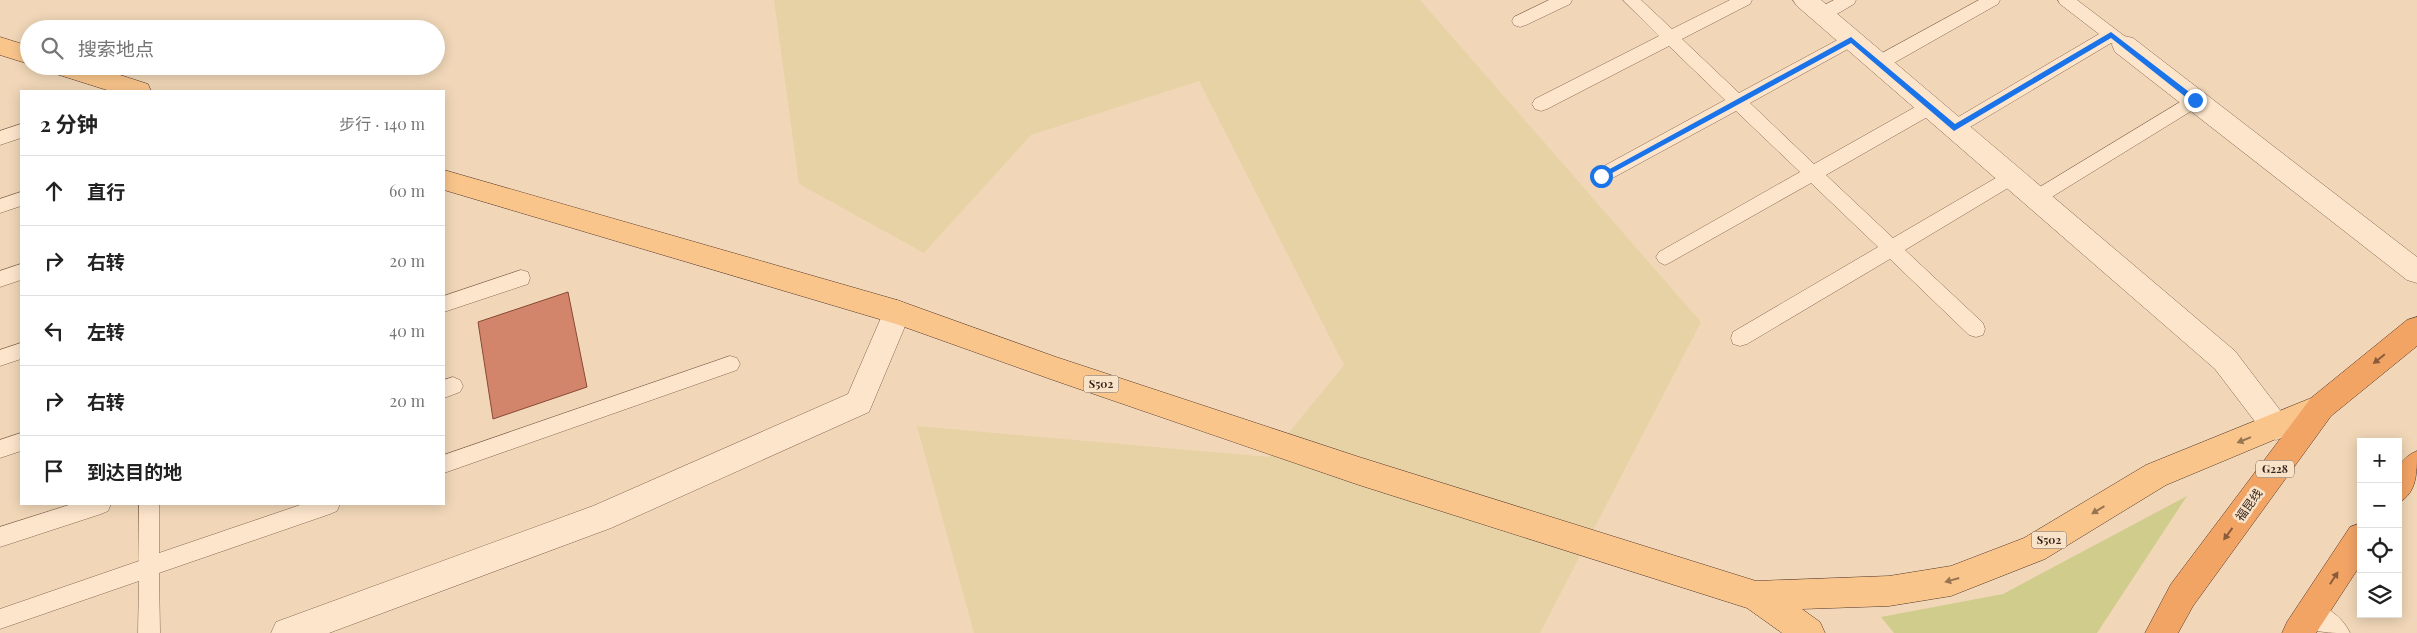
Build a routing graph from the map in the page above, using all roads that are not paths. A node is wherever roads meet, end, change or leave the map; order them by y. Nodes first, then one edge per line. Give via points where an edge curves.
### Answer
1 (1564, 0) edge
2 (1631, 0) edge
3 (1744, 0) edge
4 (1848, 0) edge
5 (1992, 0) edge
6 (2066, 0) edge
7 (1813, 7) edge
8 (1520, 21) dead end
9 (1670, 38) junction
10 (1851, 40) junction
11 (2117, 40) junction
12 (0, 46) edge
13 (20, 52) edge
14 (1879, 63) junction
15 (90, 75) edge
16 (136, 90) edge
17 (2195, 100) junction
18 (1738, 102) junction
19 (1541, 104) dead end
20 (1930, 107) junction
21 (1954, 128) junction
22 (20, 131) edge
23 (0, 138) edge
24 (1812, 173) junction
25 (1601, 176) dead end
26 (2012, 177) junction
27 (445, 180) edge
28 (2036, 198) junction
29 (20, 199) edge
30 (0, 206) edge
31 (1891, 248) junction
32 (1665, 257) dead end
33 (20, 272) edge
34 (2417, 272) edge
35 (521, 278) dead end
36 (0, 279) edge
37 (445, 304) edge
38 (897, 312) junction
39 (1976, 329) dead end
40 (2417, 329) edge
41 (1740, 338) dead end
42 (20, 351) edge
43 (0, 358) edge
44 (730, 364) dead end
45 (2321, 407) junction
46 (2276, 427) junction
47 (20, 442) edge
48 (0, 449) edge
49 (445, 464) edge
50 (2417, 464) edge
51 (2402, 484) edge
52 (98, 505) edge
53 (149, 505) edge
54 (327, 505) edge
55 (0, 537) edge
56 (2357, 543) edge
57 (149, 567) junction
58 (1756, 596) junction
59 (0, 619) edge
60 (2304, 624) edge
61 (316, 628) edge
62 (149, 633) edge
63 (287, 633) edge
64 (1809, 633) edge
65 (2161, 633) edge
66 (2334, 633) edge

1 - 8 lane
2 - 9 lane
3 - 9 lane
4 - 7 lane
5 - 14 lane
6 - 11 lane
7 - 10 street
9 - 18 lane
9 - 19 lane
10 - 14 street
10 - 18 lane
11 - 17 street
11 - 21 lane
12 - 13 main road
14 - 20 street
15 - 16 main road
17 - 28 lane
17 - 34 street
18 - 24 lane
18 - 25 lane
20 - 21 street
20 - 24 lane
21 - 26 street
22 - 23 lane
24 - 31 lane
24 - 32 lane
26 - 28 street
26 - 31 lane
27 - 38 main road, S502
28 - 46 street via 2225,360
29 - 30 lane
31 - 39 lane
31 - 41 lane
33 - 36 lane
35 - 37 lane
38 - 58 main road, S502 via 1349,468
38 - 61 street via 858,404 600,518
40 -> 45 highway, 福昆线 / G228
42 - 43 lane
44 - 49 lane
45 - 46 main road, S502
45 -> 65 highway, 福昆线 / G228 via 2182,595
46 -> 58 main road, S502 via 2156,475 2034,549 1951,581 1889,591
47 - 48 lane
50 - 51 highway
52 - 55 lane
53 - 57 lane
54 - 57 lane
60 -> 56 highway
57 - 59 lane
57 - 62 lane
58 - 64 main road, S502
60 - 66 street
61 - 63 street

